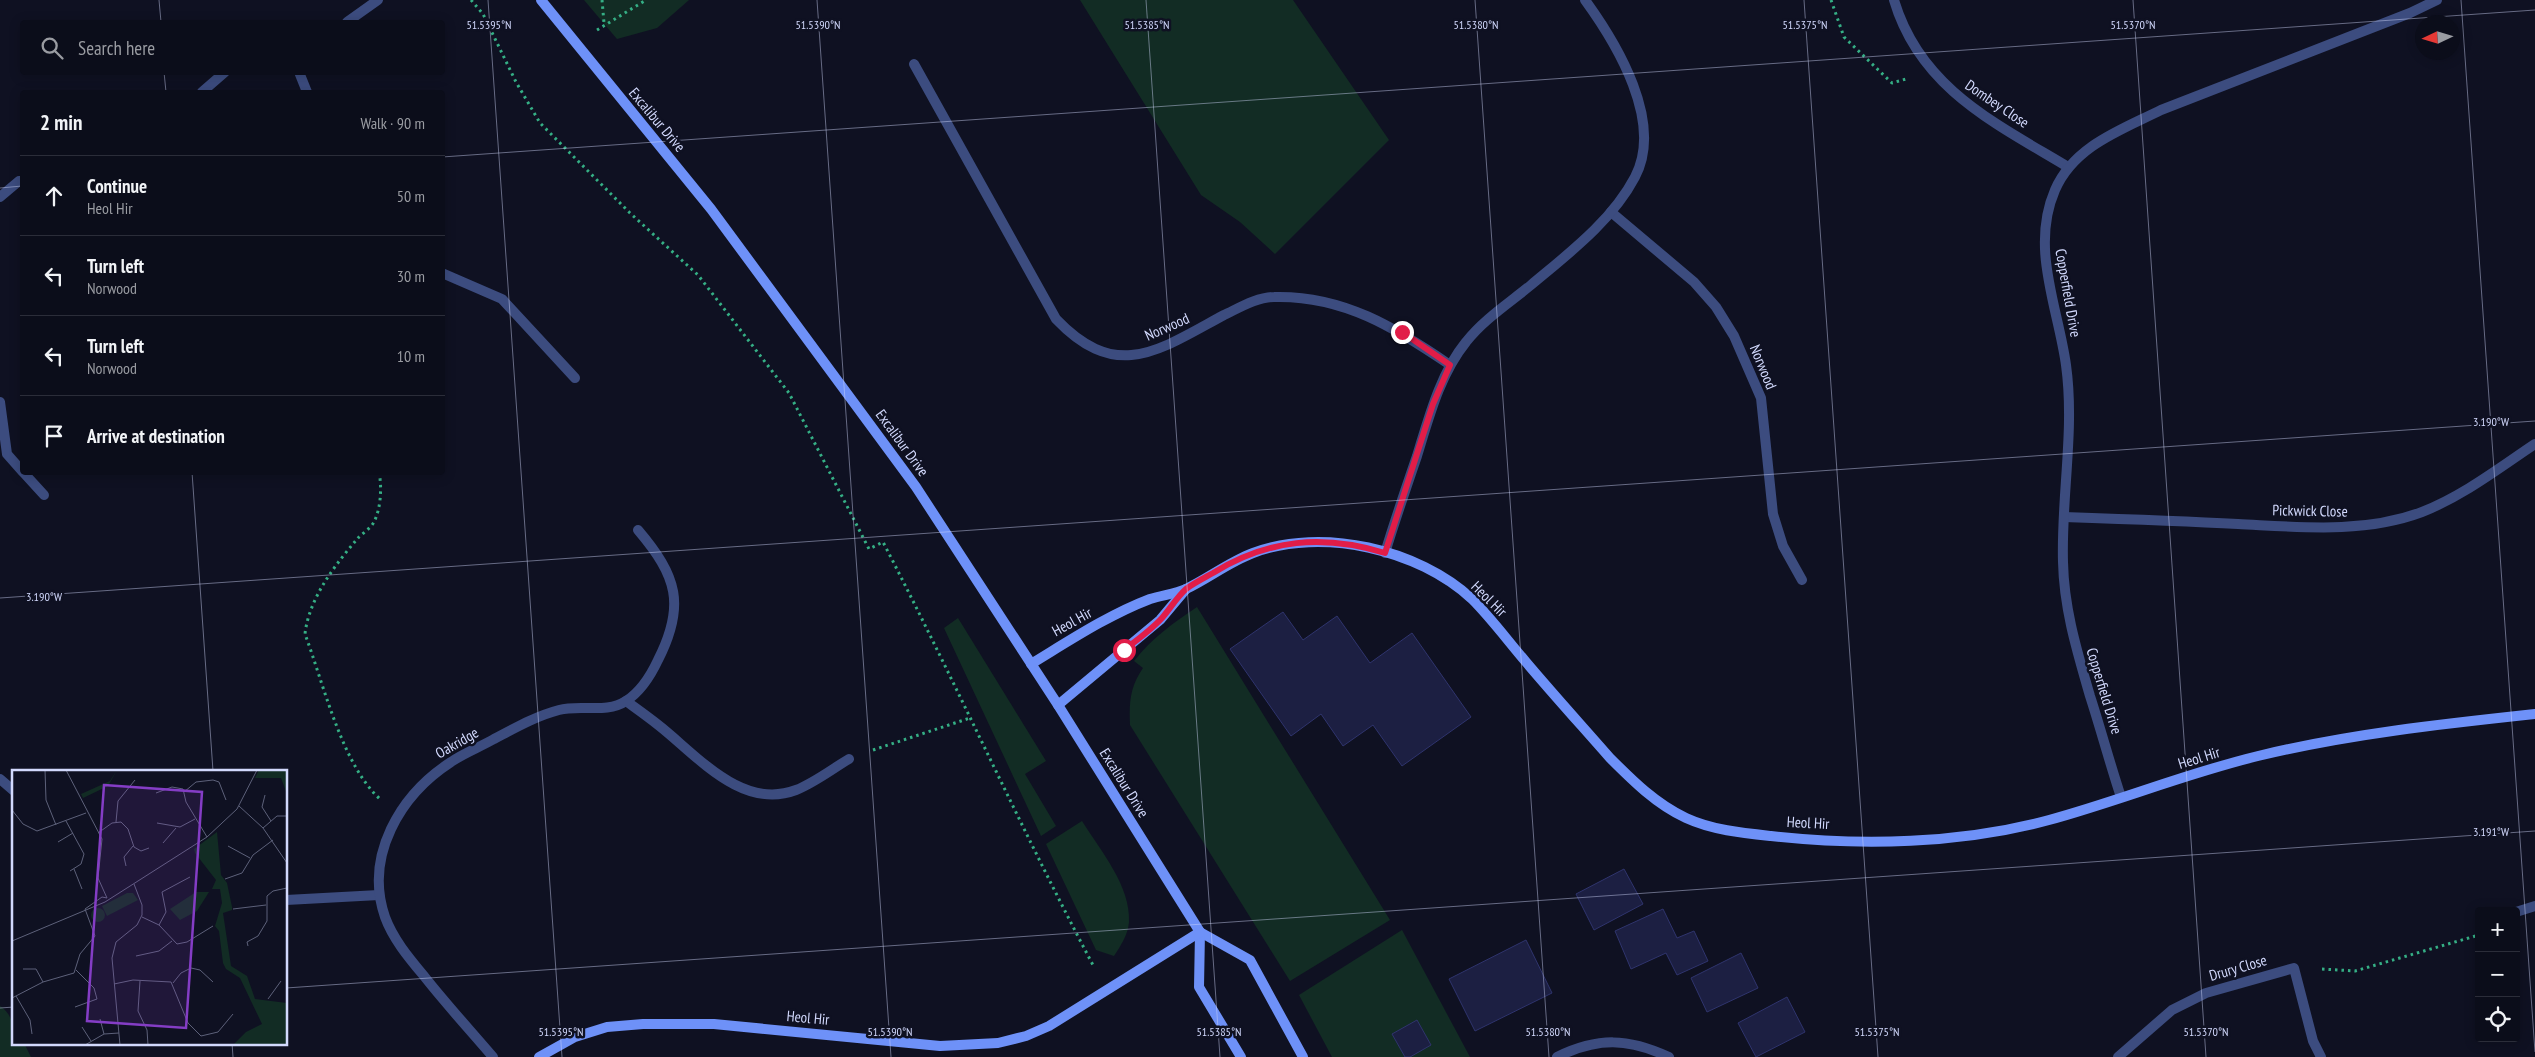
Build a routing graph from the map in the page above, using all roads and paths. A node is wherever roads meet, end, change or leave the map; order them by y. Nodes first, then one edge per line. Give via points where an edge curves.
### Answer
1 (378, 0) edge
2 (471, 0) edge
3 (541, 0) edge
4 (602, 0) edge
5 (646, 0) edge
6 (1586, 0) edge
7 (1831, 0) edge
8 (1894, 0) edge
9 (2437, 0) edge
10 (350, 20) edge
11 (604, 23) junction
12 (578, 47) junction
13 (914, 64) dead end
14 (1932, 71) junction
15 (222, 75) edge
16 (300, 75) edge
17 (204, 90) edge
18 (306, 90) edge
19 (2068, 167) junction
20 (20, 181) edge
21 (2, 191) edge
22 (1611, 212) junction
23 (445, 274) edge
24 (1450, 365) junction
25 (575, 378) dead end
26 (0, 402) edge
27 (2535, 444) edge
28 (4, 454) edge
29 (20, 469) edge
30 (26, 475) edge
31 (379, 475) edge
32 (44, 496) dead end
33 (2064, 517) junction
34 (638, 530) dead end
35 (1385, 553) junction
36 (1802, 580) dead end
37 (1186, 589) junction
38 (1031, 664) junction
39 (626, 701) junction
40 (1058, 705) junction
41 (2535, 714) edge
42 (970, 718) junction
43 (849, 759) joint
44 (0, 779) edge
45 (12, 789) edge
46 (2121, 797) junction
47 (397, 815) junction
48 (379, 895) junction
49 (288, 900) edge
50 (2535, 906) edge
51 (2520, 911) edge
52 (1200, 932) junction
53 (2475, 936) edge
54 (2294, 968) junction
55 (1108, 992) junction
56 (493, 1057) edge
57 (539, 1057) edge
58 (1241, 1057) edge
59 (1303, 1057) edge
60 (1557, 1057) edge
61 (1669, 1057) edge
62 (2118, 1057) edge
63 (2321, 1057) edge

1 - 10 street
2 - 42 path via 483,14 540,123 698,275 789,393 869,548 883,542
3 - 12 street, Excalibur Drive
4 - 11 path
5 - 11 path
6 - 22 street via 1619,53 1635,89 1643,121 1643,151 1636,175
7 - 14 path via 1844,36 1892,83
8 - 14 street, Dombey Close via 1913,46
9 - 19 street, Copperfield Drive via 2320,50 2161,110 2098,142
11 - 12 path
12 - 38 street, Excalibur Drive via 711,209 910,479
13 - 24 street, Norwood via 1056,319 1073,337 1096,351 1124,356 1150,352 1240,307 1271,297 1304,298 1342,305 1370,316 1402,332
14 - 19 street, Dombey Close via 1975,110
15 - 17 street
16 - 18 street
19 - 33 street, Copperfield Drive via 2054,191 2043,246 2066,366 2068,445
20 - 21 street
22 - 24 street via 1572,250 1482,326
22 - 36 street, Norwood via 1694,282 1716,307 1734,336 1760,398 1773,514 1783,546
23 - 25 street via 502,299
24 - 35 street via 1433,404
26 - 28 street
27 - 33 street, Pickwick Close via 2453,497 2422,512 2388,522 2309,527
28 - 29 street
30 - 32 street
31 - 47 path via 380,501 374,522 323,586 307,616 305,634 348,753 371,792
33 - 46 street, Copperfield Drive via 2065,600 2074,642
34 - 39 street via 658,554 673,588 676,613 670,638 656,665 641,688
35 - 37 street, Heol Hir via 1330,541 1282,545 1224,566
35 - 46 street, Heol Hir via 1431,571 1471,599 1633,781 1663,805 1708,826 1793,838 1899,840 2014,829
37 - 38 street, Heol Hir via 1141,604 1096,625
37 - 40 street, Heol Hir via 1160,620
38 - 40 street, Excalibur Drive
39 - 43 street via 726,781 747,790 771,795 796,790
39 - 47 street, Oakridge via 614,706 560,709 532,719 451,762 428,779
40 - 52 street, Excalibur Drive
41 - 46 street, Heol Hir via 2414,727 2302,746 2256,756
42 - 43 path
42 - 55 path via 1036,857
44 - 45 street
47 - 48 street, Oakridge via 383,850
48 - 49 street
48 - 56 street, Oakridge via 385,918 399,945
50 - 51 street
52 - 55 street, Heol Hir
52 - 58 street via 1199,987
52 - 59 street, Excalibur Drive via 1250,960
53 - 54 path via 2355,971
54 - 62 street, Drury Close via 2206,993 2172,1010
54 - 63 street via 2313,1041
55 - 57 street, Heol Hir via 1049,1026 998,1043 940,1046 676,1022 607,1028 575,1038
60 - 61 street via 1598,1042 1622,1041 1646,1046

